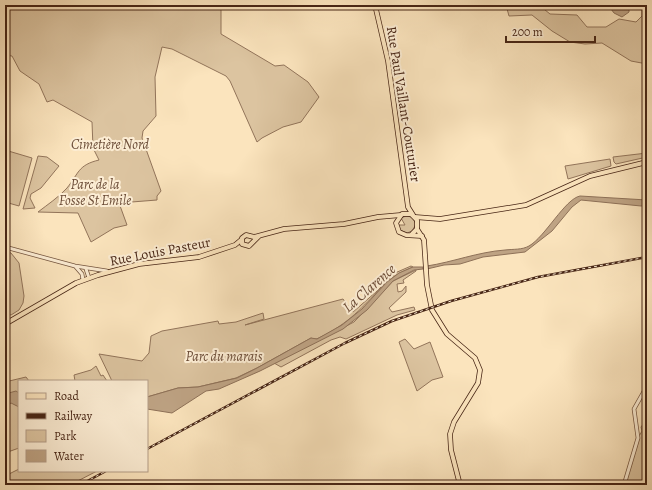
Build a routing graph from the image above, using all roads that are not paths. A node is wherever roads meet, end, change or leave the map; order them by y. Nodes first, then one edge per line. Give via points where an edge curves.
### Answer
1 (375, 5) edge
2 (647, 162) edge
3 (408, 207) junction
4 (402, 215) junction
5 (414, 216) junction
6 (385, 217) junction
7 (426, 219) junction
8 (396, 223) junction
9 (417, 227) junction
10 (412, 234) junction
11 (259, 236) junction
12 (422, 236) junction
13 (250, 237) junction
14 (242, 242) junction
15 (252, 242) junction
16 (5, 246) edge
17 (74, 266) junction
18 (86, 269) junction
19 (108, 271) junction
20 (89, 278) junction
21 (83, 280) junction
22 (5, 324) edge
23 (647, 386) edge
24 (460, 485) edge
25 (624, 485) edge

1 - 3 main road, Rue Paul Vaillant-Couturier via 388,61
2 - 7 main road via 590,176 526,205
3 - 4 main road
3 - 5 main road
4 - 5 main road
4 - 6 main road
4 - 8 main road
5 - 7 main road
5 - 9 main road
6 - 8 main road
6 - 11 main road via 344,224 284,229
7 - 9 main road
8 - 10 main road via 400,233
9 - 10 main road
9 - 12 main road
10 - 12 main road
11 - 13 main road
11 - 15 main road
12 - 24 main road via 431,308 451,339 475,358 480,370 478,383 454,422 450,434 451,450
13 - 14 main road via 244,236
13 - 15 main road
14 - 15 main road via 248,246
14 - 19 main road, Rue Louis Pasteur via 199,258
16 - 17 street
17 - 18 street
17 - 21 street via 82,274
18 - 19 street
18 - 20 street
19 - 20 main road, Rue Louis Pasteur
20 - 21 main road, Rue Louis Pasteur
21 - 22 main road, Rue Louis Pasteur
23 - 25 street via 634,409 638,438

